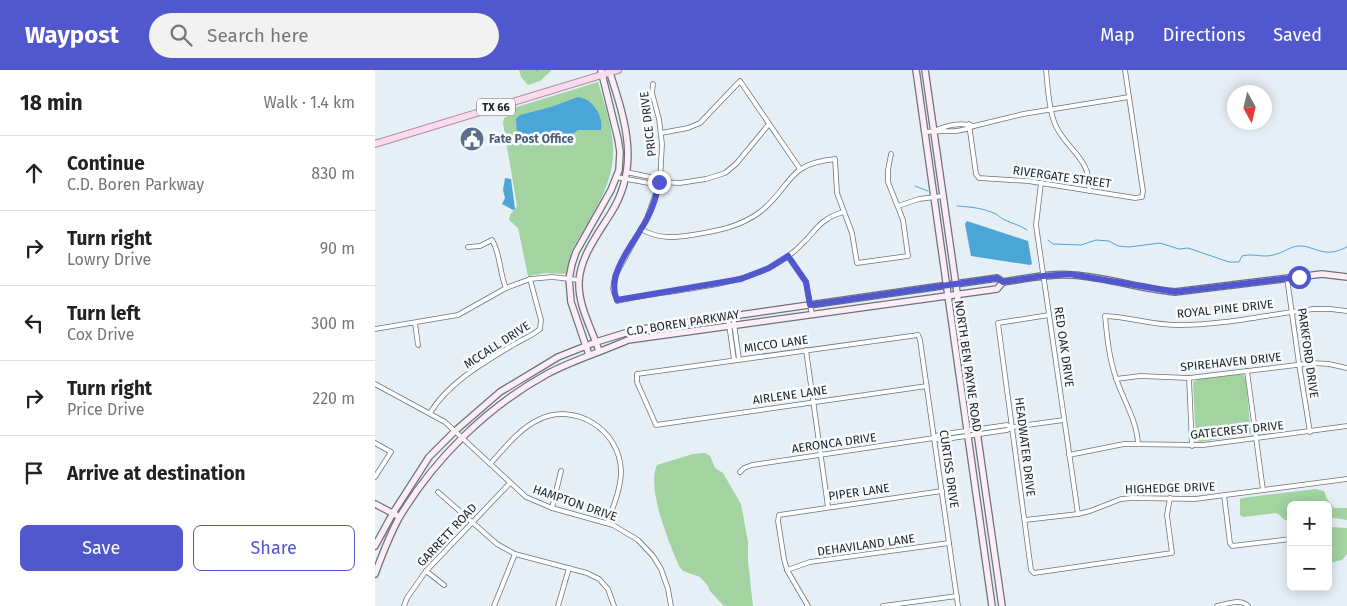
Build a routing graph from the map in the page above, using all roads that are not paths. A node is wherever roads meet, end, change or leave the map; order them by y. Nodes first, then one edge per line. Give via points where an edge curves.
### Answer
1 (618, 70) edge
2 (916, 70) edge
3 (925, 70) edge
4 (1045, 70) edge
5 (1125, 70) edge
6 (610, 71) edge
7 (601, 72) edge
8 (653, 84) dead end
9 (1129, 97) junction
10 (1051, 110) junction
11 (769, 124) junction
12 (969, 126) junction
13 (661, 132) junction
14 (925, 132) junction
15 (934, 132) junction
16 (375, 144) edge
17 (891, 154) dead end
18 (800, 168) junction
19 (619, 170) junction
20 (626, 176) junction
21 (616, 177) junction
22 (659, 182) junction
23 (1041, 183) junction
24 (1089, 191) junction
25 (943, 196) junction
26 (934, 197) junction
27 (898, 206) junction
28 (600, 211) junction
29 (843, 212) junction
30 (608, 217) junction
31 (641, 229) junction
32 (468, 247) dead end
33 (788, 256) junction
34 (1043, 276) junction
35 (1347, 277) edge
36 (1287, 278) junction
37 (530, 279) junction
38 (569, 279) junction
39 (579, 280) junction
40 (1003, 282) junction
41 (955, 284) junction
42 (947, 285) junction
43 (506, 288) junction
44 (956, 295) junction
45 (948, 296) junction
46 (810, 305) junction
47 (1347, 311) edge
48 (1292, 312) junction
49 (812, 315) junction
50 (730, 316) junction
51 (1049, 316) junction
52 (415, 323) junction
53 (732, 326) junction
54 (375, 328) edge
55 (919, 335) joint
56 (596, 342) junction
57 (418, 346) dead end
58 (586, 346) junction
59 (806, 350) junction
60 (599, 352) junction
61 (589, 355) junction
62 (736, 360) junction
63 (1299, 364) junction
64 (1347, 368) edge
65 (1247, 371) junction
66 (1189, 378) junction
67 (1116, 379) junction
68 (375, 384) edge
69 (927, 386) junction
70 (813, 402) junction
71 (429, 413) junction
72 (1064, 420) junction
73 (656, 425) joint
74 (1347, 426) edge
75 (1013, 427) junction
76 (455, 431) junction
77 (977, 432) junction
78 (1310, 432) junction
79 (968, 433) junction
80 (462, 438) junction
81 (934, 438) junction
82 (1256, 438) junction
83 (375, 443) edge
84 (1138, 444) junction
85 (1192, 446) junction
86 (1069, 454) junction
87 (820, 455) junction
88 (490, 464) junction
89 (561, 471) dead end
90 (740, 472) dead end
91 (375, 477) edge
92 (1347, 479) edge
93 (510, 483) junction
94 (1263, 490) junction
95 (942, 491) junction
96 (438, 492) dead end
97 (1224, 495) junction
98 (1170, 498) junction
99 (375, 504) edge
100 (828, 507) junction
101 (552, 508) junction
102 (393, 513) junction
103 (1078, 514) junction
104 (400, 517) junction
105 (1025, 520) junction
106 (473, 523) junction
107 (607, 523) junction
108 (1287, 539) edge
109 (949, 543) junction
110 (375, 546) edge
111 (515, 554) junction
112 (569, 568) junction
113 (787, 570) junction
114 (426, 571) junction
115 (375, 574) edge
116 (444, 585) dead end
117 (957, 596) junction
118 (1247, 605) edge
119 (404, 606) edge
120 (494, 606) edge
121 (558, 606) edge
122 (614, 606) edge
123 (671, 606) edge
124 (808, 606) edge
125 (883, 606) edge
126 (958, 606) edge
127 (992, 606) edge
128 (1001, 606) edge
129 (1217, 606) edge

1 - 6 main road, TX 66
2 - 14 street, NORTH BEN PAYNE ROAD
3 - 15 street, NORTH BEN PAYNE ROAD
4 - 10 street
5 - 9 street
6 - 7 main road, TX 66
6 - 20 street via 627,133
7 - 16 main road, TX 66
7 - 19 street via 618,139
8 - 13 street, PRICE DRIVE
9 - 10 street
9 - 24 street, RIVERGATE STREET via 1142,197
10 - 12 street
10 - 24 street via 1060,135 1083,162
11 - 13 street via 740,81 700,123
11 - 18 street
11 - 22 street via 725,173 710,178
12 - 15 street via 947,133
12 - 15 street via 963,123 945,126
12 - 23 street, RIVERGATE STREET via 979,178
13 - 22 street, PRICE DRIVE
14 - 15 street
14 - 26 street, NORTH BEN PAYNE ROAD
15 - 25 street, NORTH BEN PAYNE ROAD
17 - 27 street via 888,182
18 - 29 street via 835,159 837,193
18 - 31 street via 764,208 737,225 670,238
19 - 20 street
19 - 21 street
20 - 21 street
20 - 22 street via 653,184
20 - 30 street
21 - 28 street
22 - 31 street, PRICE DRIVE via 652,208
23 - 24 street, RIVERGATE STREET
23 - 34 street, RED OAK DRIVE via 1036,225
25 - 26 street
25 - 41 street, NORTH BEN PAYNE ROAD
26 - 27 street
26 - 42 street, NORTH BEN PAYNE ROAD
27 - 29 street via 908,256 857,263 852,233
28 - 30 street
28 - 38 street via 577,252
29 - 33 street via 825,220
30 - 39 street via 592,243
31 - 33 street, PRICE DRIVE via 615,276 613,289 617,300 741,279
32 - 43 street via 492,240
33 - 46 street via 806,282
34 - 36 street, C.D. BOREN PARKWAY via 1087,276 1175,292
34 - 40 street, C.D. BOREN PARKWAY
34 - 51 street, RED OAK DRIVE
35 - 36 street, C.D. BOREN PARKWAY via 1322,274
36 - 48 street, PARKFORD DRIVE
37 - 38 street
37 - 43 street
37 - 71 street, MCCALL DRIVE via 541,320 540,329 458,382
38 - 39 street
38 - 58 street via 571,302
39 - 56 street via 582,306
40 - 41 street, C.D. BOREN PARKWAY via 997,278
40 - 44 street, C.D. BOREN PARKWAY via 997,289
41 - 42 street, C.D. BOREN PARKWAY
41 - 44 street, NORTH BEN PAYNE ROAD
42 - 45 street, NORTH BEN PAYNE ROAD
42 - 46 street, C.D. BOREN PARKWAY
43 - 52 street via 459,316
44 - 45 street, C.D. BOREN PARKWAY
44 - 77 street, NORTH BEN PAYNE ROAD
45 - 49 street, C.D. BOREN PARKWAY
45 - 79 street, NORTH BEN PAYNE ROAD
46 - 49 street
46 - 50 street, C.D. BOREN PARKWAY
47 - 48 street, ROYAL PINE DRIVE via 1323,308
48 - 63 street, PARKFORD DRIVE
48 - 67 street, ROYAL PINE DRIVE via 1180,325 1105,316
49 - 53 street, C.D. BOREN PARKWAY
50 - 53 street
50 - 56 street, C.D. BOREN PARKWAY via 635,330
51 - 72 street, RED OAK DRIVE
51 - 75 street, HEADWATER DRIVE via 998,323
52 - 54 street
52 - 57 street
53 - 60 street, C.D. BOREN PARKWAY via 628,340
53 - 62 street
55 - 59 street, MICCO LANE
55 - 69 street, CURTISS DRIVE
56 - 58 street, C.D. BOREN PARKWAY
56 - 60 street
58 - 61 street
58 - 76 street, C.D. BOREN PARKWAY via 558,357 500,392
59 - 62 street, MICCO LANE
59 - 70 street
60 - 61 street, C.D. BOREN PARKWAY
61 - 80 street, C.D. BOREN PARKWAY via 547,374 519,392
62 - 73 street, MICCO LANE via 637,374 637,382
63 - 64 street, SPIREHAVEN DRIVE via 1319,362
63 - 65 street, SPIREHAVEN DRIVE
63 - 78 street, PARKFORD DRIVE
65 - 66 street, SPIREHAVEN DRIVE
65 - 82 street
66 - 67 street, SPIREHAVEN DRIVE via 1136,376
66 - 85 street
67 - 84 street via 1135,424
68 - 71 street, HAMPTON DRIVE
69 - 70 street, AIRLENE LANE
69 - 81 street, CURTISS DRIVE
70 - 73 street, AIRLENE LANE
70 - 87 street
71 - 76 street, HAMPTON DRIVE
72 - 75 street, AERONCA DRIVE
72 - 86 street, RED OAK DRIVE
74 - 78 street, GATECREST DRIVE
75 - 77 street, AERONCA DRIVE
75 - 105 street, HEADWATER DRIVE
76 - 80 street, HAMPTON DRIVE
76 - 102 street, C.D. BOREN PARKWAY via 429,457
77 - 79 street, AERONCA DRIVE
77 - 128 street, NORTH BEN PAYNE ROAD
78 - 82 street, GATECREST DRIVE
79 - 81 street, AERONCA DRIVE
79 - 127 street, NORTH BEN PAYNE ROAD
80 - 88 street, HAMPTON DRIVE
80 - 104 street, C.D. BOREN PARKWAY via 431,473
81 - 87 street, AERONCA DRIVE
81 - 95 street, CURTISS DRIVE
82 - 85 street, GATECREST DRIVE
82 - 94 street
83 - 91 street via 391,452
84 - 85 street, GATECREST DRIVE
84 - 86 street, GATECREST DRIVE
86 - 103 street, RED OAK DRIVE
87 - 90 street, AERONCA DRIVE via 751,465
87 - 100 street
88 - 93 street, HAMPTON DRIVE
88 - 107 street via 520,432 539,419 562,414 585,418 606,434 619,459 620,483
89 - 101 street
92 - 94 street, HIGHEDGE DRIVE
93 - 101 street, HAMPTON DRIVE via 526,497
93 - 106 street, GARRETT ROAD
94 - 97 street, HIGHEDGE DRIVE
95 - 100 street, PIPER LANE
95 - 109 street, CURTISS DRIVE
96 - 106 street
97 - 98 street, HIGHEDGE DRIVE
97 - 108 street via 1232,546
98 - 103 street, HIGHEDGE DRIVE via 1121,499
98 - 105 street, HEADWATER DRIVE via 1167,515 1172,553 1034,573
99 - 102 street
100 - 113 street, PIPER LANE via 779,515
101 - 107 street, HAMPTON DRIVE
102 - 104 street
102 - 110 street, C.D. BOREN PARKWAY
103 - 105 street, HIGHEDGE DRIVE
104 - 115 street, C.D. BOREN PARKWAY
106 - 111 street via 497,544
106 - 114 street, GARRETT ROAD
107 - 123 street, HAMPTON DRIVE via 638,540 653,556 667,582
109 - 113 street, DEHAVILAND LANE via 810,562
109 - 117 street, CURTISS DRIVE
111 - 112 street
111 - 120 street
112 - 121 street
112 - 122 street via 599,579 608,589
113 - 124 street
114 - 116 street
114 - 119 street, GARRETT ROAD
117 - 125 street
117 - 126 street, CURTISS DRIVE
118 - 129 street via 1241,602

